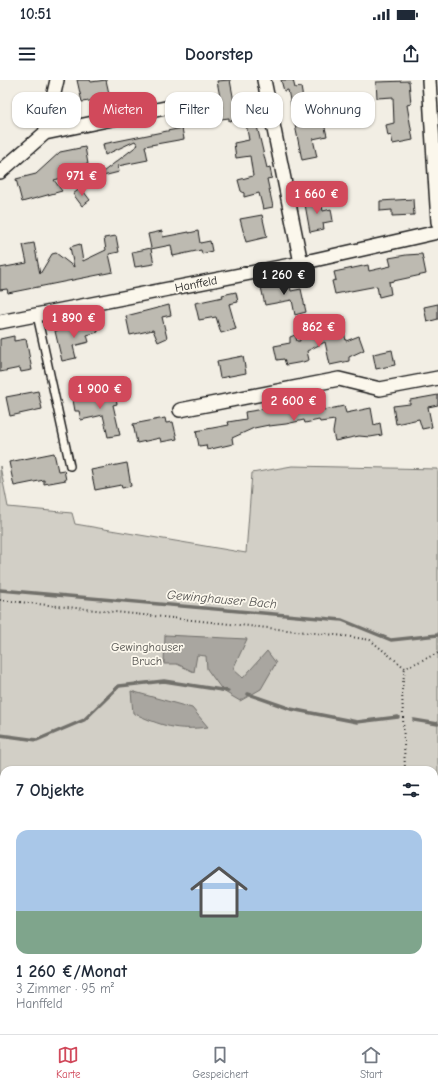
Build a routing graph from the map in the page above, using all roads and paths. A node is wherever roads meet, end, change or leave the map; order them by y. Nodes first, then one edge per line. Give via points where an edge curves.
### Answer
1 (58, 80) edge
2 (264, 80) edge
3 (429, 80) edge
4 (165, 108) edge
5 (45, 133) junction
6 (0, 172) edge
7 (438, 222) edge
8 (438, 232) edge
9 (301, 263) junction
10 (37, 315) junction
11 (0, 322) edge
12 (438, 378) edge
13 (180, 410) dead end
14 (70, 466) dead end
15 (0, 600) edge
16 (438, 653) edge
17 (405, 668) junction
18 (405, 766) edge

1 - 5 street
2 - 9 street
3 - 7 street
4 - 5 street
5 - 6 street
8 - 9 street, Hanffeld
9 - 10 street, Hanffeld
10 - 11 street, Hanffeld
10 - 14 lane
12 - 13 street via 380,390 338,379
15 - 17 path via 370,640
16 - 17 path
17 - 18 path via 402,690

